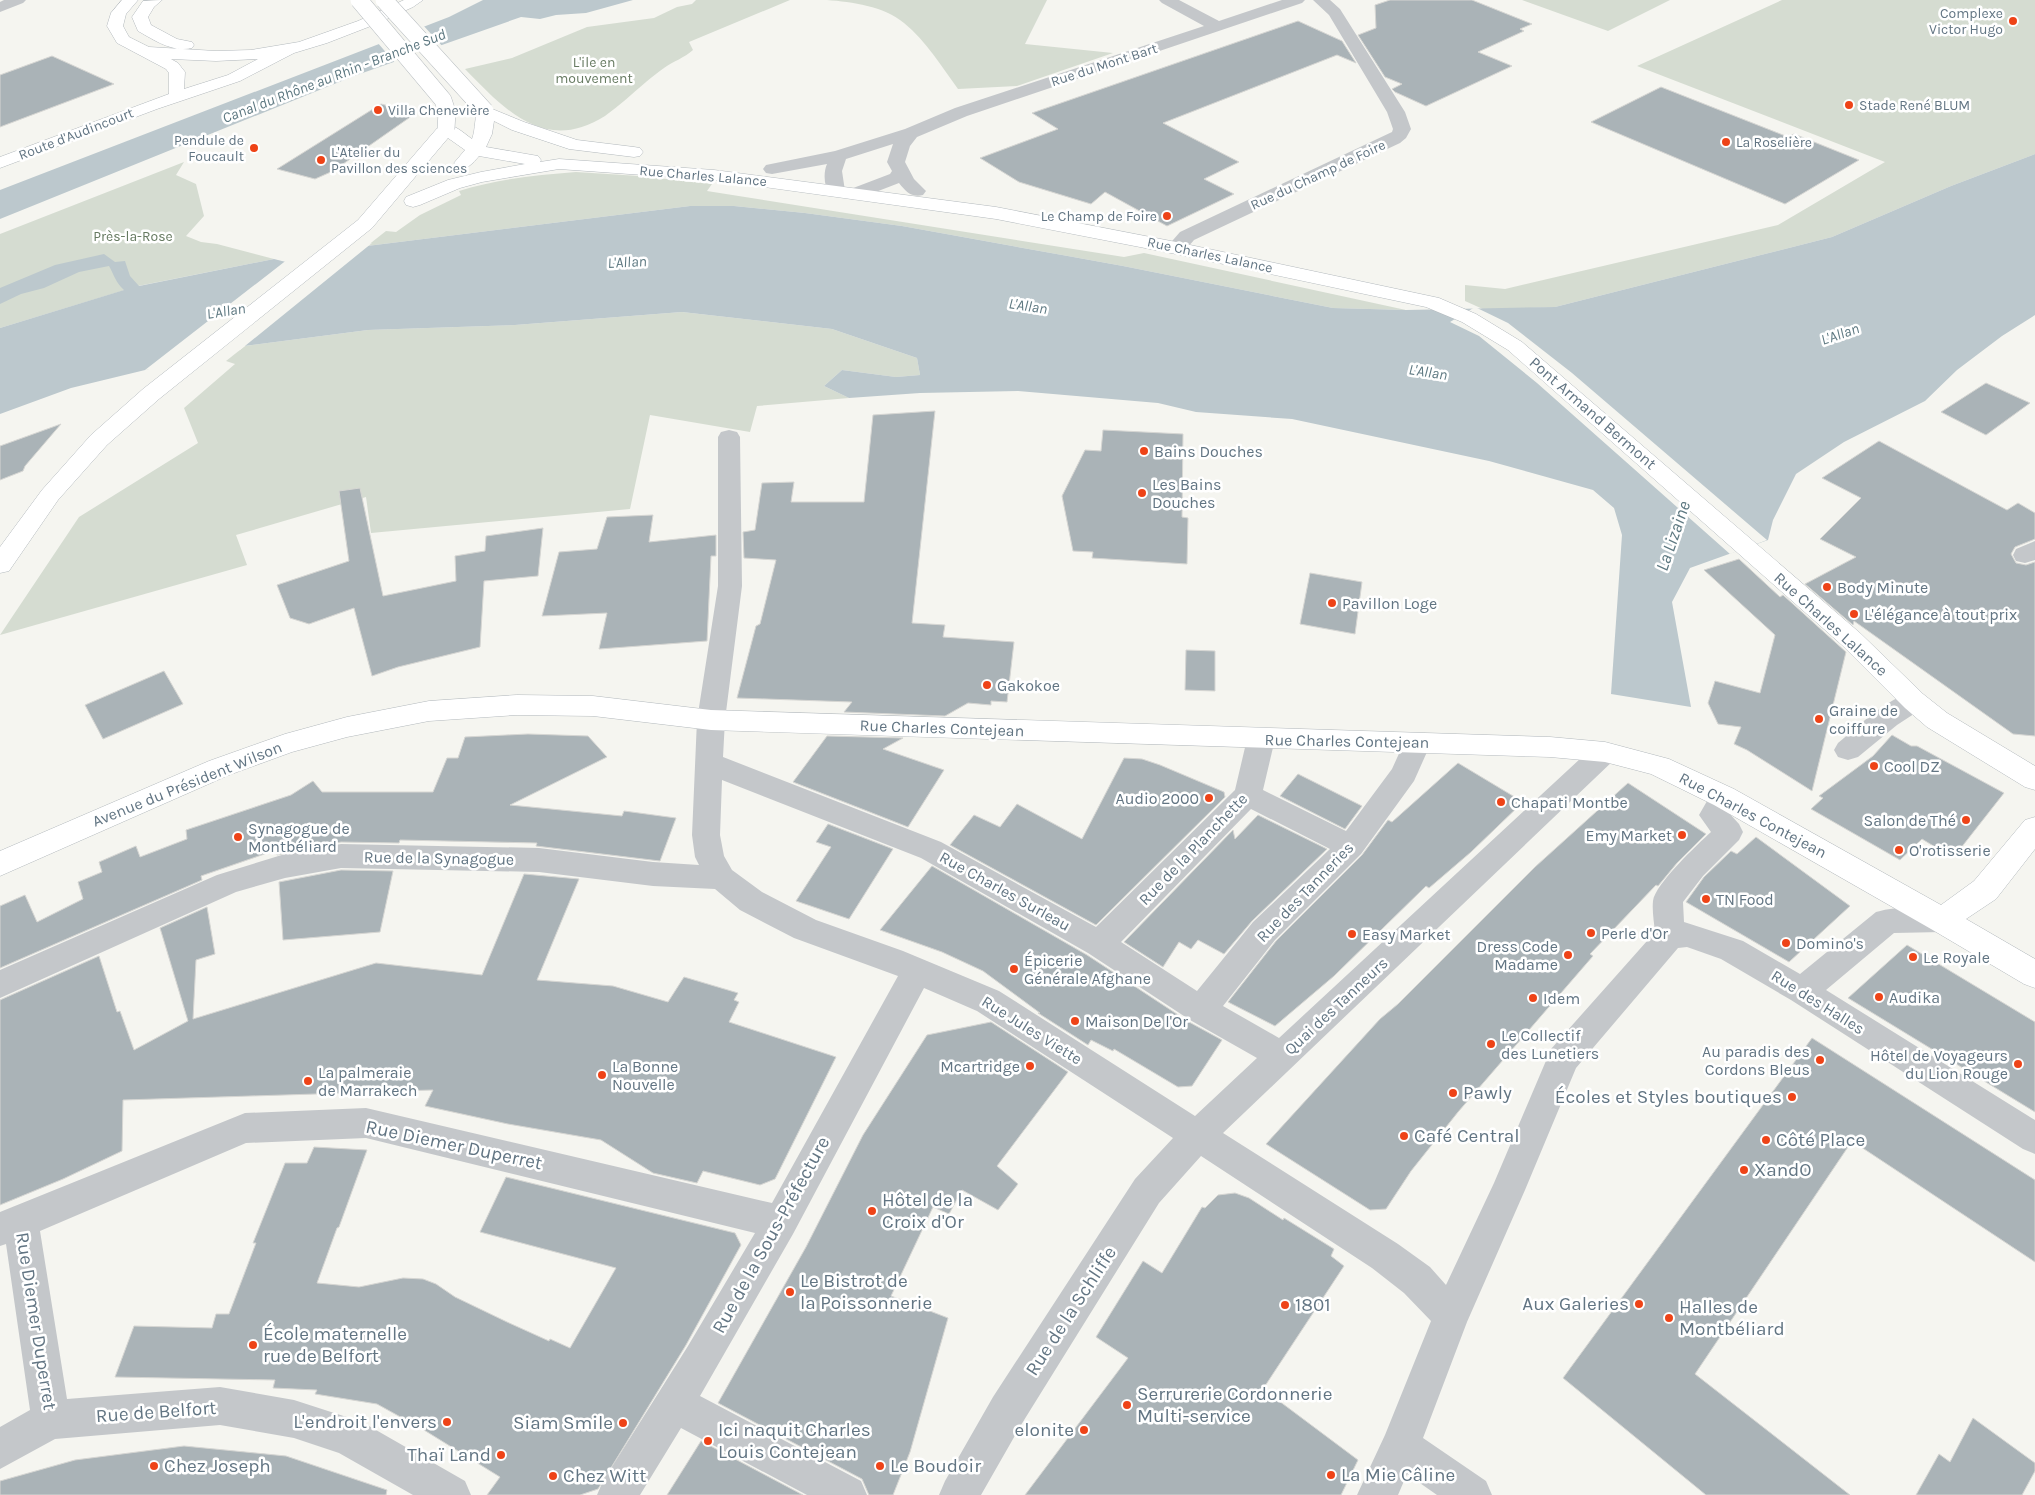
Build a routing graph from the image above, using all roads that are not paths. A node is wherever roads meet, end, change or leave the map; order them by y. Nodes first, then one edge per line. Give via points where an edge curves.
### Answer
1 (18, 0) edge
2 (130, 0) edge
3 (154, 0) edge
4 (359, 0) edge
5 (384, 0) edge
6 (415, 0) edge
7 (1167, 0) edge
8 (1297, 0) edge
9 (1321, 0) edge
10 (0, 7) edge
11 (362, 24) junction
12 (1217, 26) junction
13 (288, 50) junction
14 (146, 52) junction
15 (233, 53) junction
16 (234, 78) junction
17 (176, 92) junction
18 (151, 104) junction
19 (485, 111) junction
20 (446, 129) junction
21 (911, 133) junction
22 (575, 145) junction
23 (476, 150) junction
24 (858, 150) junction
25 (838, 156) junction
26 (0, 163) edge
27 (559, 164) junction
28 (899, 167) junction
29 (772, 169) junction
30 (401, 182) junction
31 (835, 185) junction
32 (882, 185) junction
33 (917, 191) junction
34 (855, 194) junction
35 (413, 201) junction
36 (996, 213) junction
37 (365, 224) junction
38 (1176, 248) junction
39 (1424, 300) joint
40 (729, 437) dead end
41 (1747, 548) joint
42 (0, 565) edge
43 (1914, 701) junction
44 (711, 720) junction
45 (1261, 739) junction
46 (1417, 743) junction
47 (1848, 750) dead end
48 (1605, 752) junction
49 (709, 763) junction
50 (2035, 778) edge
51 (1248, 795) junction
52 (1724, 797) junction
53 (2035, 828) edge
54 (52, 840) junction
55 (1351, 846) junction
56 (0, 854) edge
57 (0, 864) edge
58 (722, 878) junction
59 (1942, 920) junction
60 (1670, 936) junction
61 (1099, 944) junction
62 (917, 972) junction
63 (2035, 975) edge
64 (0, 985) edge
65 (1802, 991) junction
66 (1201, 1010) junction
67 (1282, 1056) junction
68 (1197, 1136) junction
69 (2035, 1138) edge
70 (781, 1222) junction
71 (10, 1226) edge
72 (1451, 1316) junction
73 (675, 1404) junction
74 (51, 1420) junction
75 (1400, 1446) junction
76 (0, 1449) edge
77 (452, 1495) edge
78 (617, 1495) edge
79 (847, 1495) edge
80 (959, 1495) edge
81 (1377, 1495) edge
82 (1472, 1495) edge

1 - 10 street
2 - 14 main road via 119,13 116,26 122,40
3 - 15 main road via 140,17 144,28 173,43
4 - 20 main road, bridge via 443,100 447,112
5 - 19 main road, bridge
6 - 11 main road
7 - 12 street
8 - 12 street, Rue du Mont Bart
9 - 38 street, Rue du Champ de Foire via 1334,12 1396,112 1402,128 1400,134 1187,236
11 - 13 main road
11 - 15 main road
12 - 21 street, Rue du Mont Bart via 961,112
13 - 15 main road
13 - 16 main road
14 - 15 main road via 204,57
14 - 17 main road via 177,72
15 - 16 main road via 245,68
15 - 17 main road via 215,72
16 - 18 main road
17 - 18 main road
18 - 26 main road, Route d'Audincourt
19 - 22 main road, Rue Charles Lalance
19 - 23 main road via 486,129
20 - 23 main road
20 - 30 main road
21 - 24 street, Rue du Mont Bart
21 - 28 street via 901,145
22 - 23 main road via 520,145
22 - 29 main road, Rue Charles Lalance
23 - 27 main road
23 - 30 main road
23 - 35 main road via 459,167
24 - 25 street, Rue du Mont Bart
24 - 28 street, Rue du Mont Bart via 879,154
25 - 29 street, Rue du Mont Bart
25 - 31 street via 833,171
27 - 31 main road, Rue Charles Lalance
27 - 35 main road, Rue Charles Lalance via 481,177
28 - 32 street via 896,178
28 - 33 street, Rue du Mont Bart via 907,182
29 - 31 main road, Rue Charles Lalance
30 - 37 main road
31 - 32 main road, Rue Charles Lalance
31 - 34 main road, Rue Charles Lalance
32 - 33 main road, Rue Charles Lalance
32 - 34 street
33 - 36 main road, Rue Charles Lalance
34 - 36 main road, Rue Charles Lalance
35 - 37 main road
36 - 38 main road, Rue Charles Lalance
37 - 42 main road via 151,394 99,440 50,495
38 - 39 main road, Rue Charles Lalance
39 - 41 main road, Pont Armand Bermont via 1469,318 1515,346
40 - 44 street, Rue Jules Viette via 730,586
41 - 43 main road, Rue Charles Lalance via 1851,639
43 - 47 street
43 - 50 main road via 1937,720
44 - 45 main road, Rue Charles Contejean
44 - 49 street, Rue Jules Viette
44 - 54 main road, Avenue du Président Wilson via 593,706 517,705 429,712 347,727 285,744 219,768
45 - 46 main road, Rue Charles Contejean
45 - 51 street, Rue de la Planchette
46 - 48 main road, Rue Charles Contejean
46 - 55 street, Rue des Tanneries via 1404,774
48 - 52 main road, Rue Charles Contejean via 1659,766
48 - 67 street, Quai des Tanneurs
49 - 58 street, Rue Jules Viette via 706,836 710,857
49 - 61 street, Rue Charles Surleau via 931,850
51 - 55 street
51 - 61 street, Rue de la Planchette
52 - 59 main road, Rue Charles Contejean
52 - 60 street via 1713,815 1729,832 1693,868 1668,900
53 - 59 main road via 1986,890
54 - 56 main road, Avenue du Président Wilson
54 - 57 main road, Avenue du Président Wilson
55 - 66 street, Rue des Tanneries via 1264,931
58 - 62 street, Rue Jules Viette via 750,901 806,929
58 - 64 street, Rue de la Synagogue via 653,874 540,860 341,856 285,866 228,883
59 - 63 main road, Rue Charles Contejean
59 - 65 street via 1887,921
60 - 65 street, Rue des Halles via 1688,934 1732,950
60 - 72 street via 1564,1059
61 - 66 street, Rue Charles Surleau
62 - 68 street, Rue Jules Viette via 988,1001
62 - 70 street, Rue de la Sous-Préfecture
65 - 69 street, Rue des Halles
66 - 67 street, Rue Charles Surleau
67 - 68 street, Quai des Tanneurs
68 - 72 street, Rue Jules Viette via 1385,1256 1417,1280
68 - 80 street, Rue de la Schliffe via 1147,1191 1007,1411
70 - 71 street, Rue Diemer Duperret via 366,1123 244,1128
70 - 73 street, Rue de la Sous-Préfecture
71 - 74 street, Rue Diemer Duperret
72 - 75 street
73 - 78 street, Rue de la Sous-Préfecture
73 - 79 street
74 - 76 street, Rue de Belfort
74 - 77 street, Rue de Belfort via 220,1406 294,1419 348,1436
75 - 81 street
75 - 82 street

